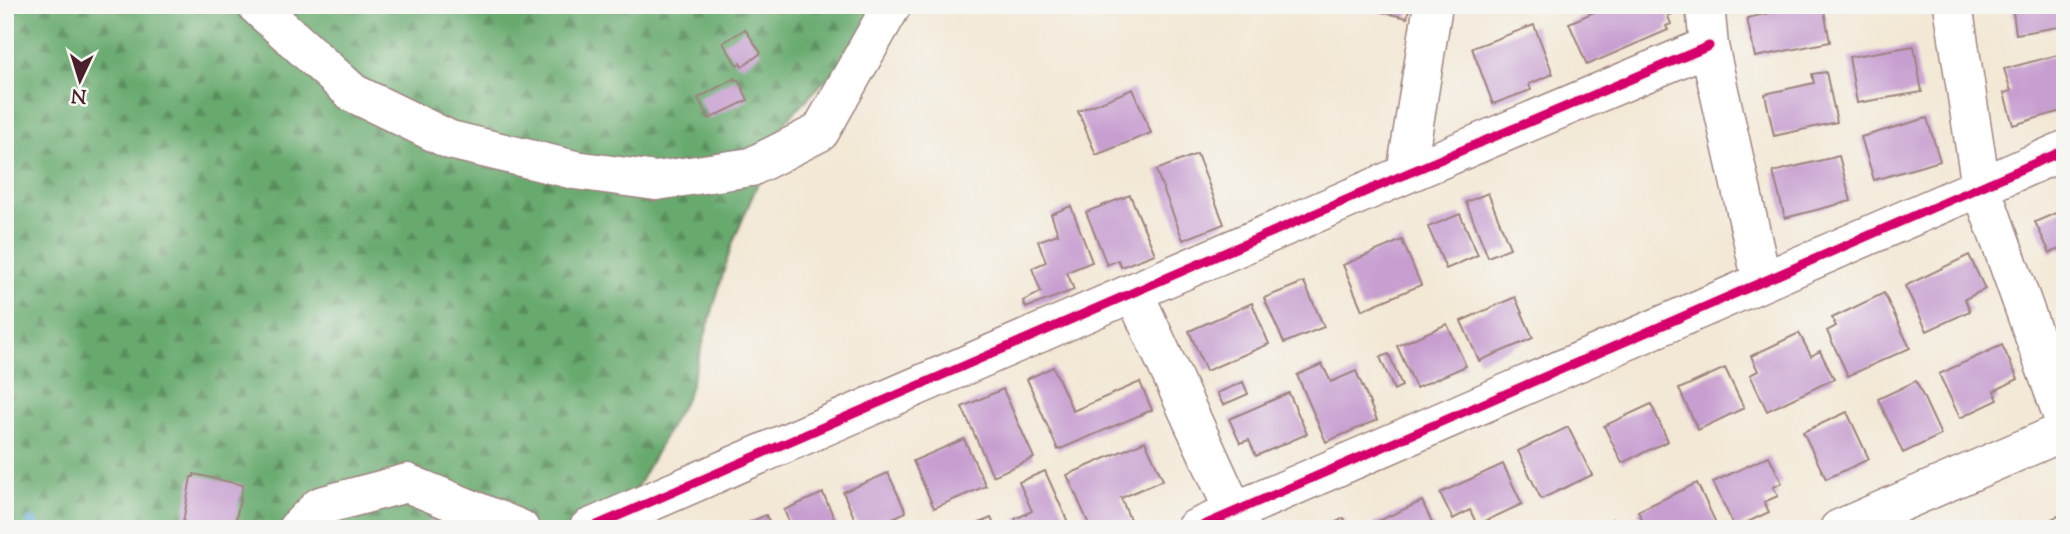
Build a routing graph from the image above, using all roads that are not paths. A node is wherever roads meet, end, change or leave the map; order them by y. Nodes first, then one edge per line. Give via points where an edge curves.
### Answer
1 (256, 5) edge
2 (892, 5) edge
3 (1433, 5) edge
4 (1705, 5) edge
5 (1953, 5) edge
6 (1709, 46) junction
7 (2065, 150) edge
8 (1406, 174) junction
9 (1981, 187) junction
10 (1762, 282) junction
11 (1134, 293) junction
12 (2065, 423) edge
13 (2065, 431) edge
14 (1238, 520) edge
15 (296, 529) edge
16 (520, 529) edge
17 (588, 529) edge
18 (1195, 529) edge
19 (1839, 529) edge

1 - 2 street via 353,93 450,140 575,170 656,181 751,167 820,132
3 - 8 street
4 - 6 street
5 - 9 street
6 - 8 street
6 - 10 street
7 - 9 street
8 - 11 street
9 - 10 street
9 - 12 street
10 - 14 street
11 - 14 street
11 - 17 street
13 - 19 street
14 - 18 street
15 - 16 street via 320,506 407,483

